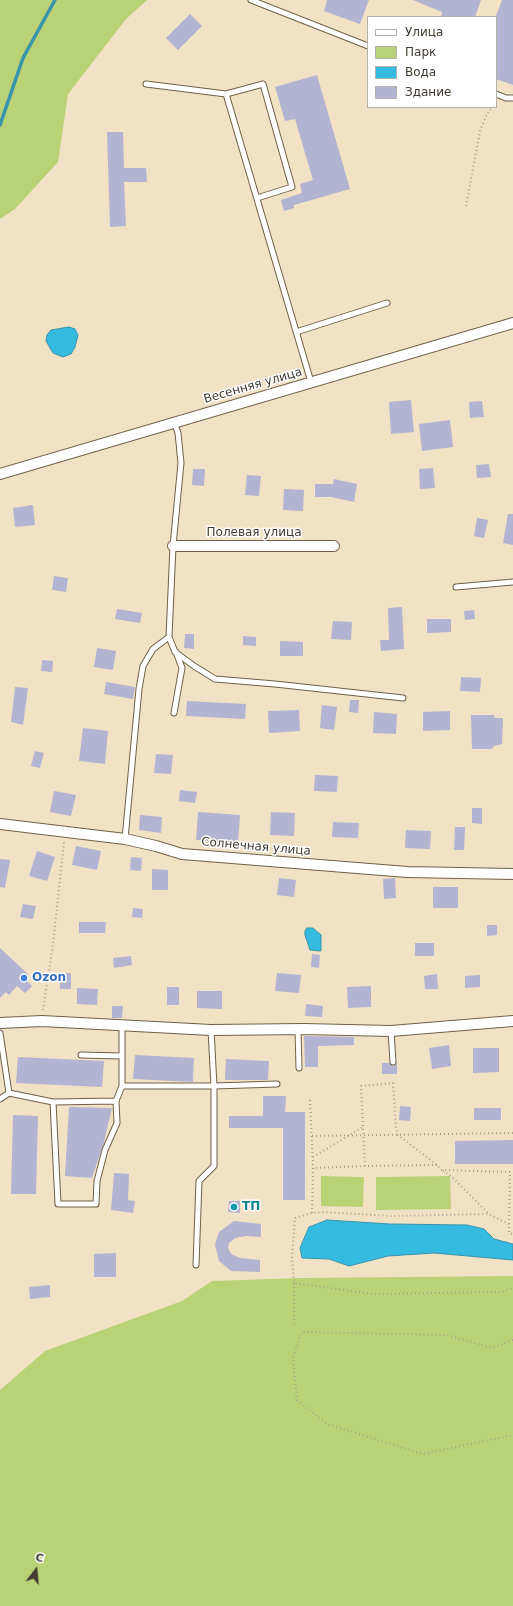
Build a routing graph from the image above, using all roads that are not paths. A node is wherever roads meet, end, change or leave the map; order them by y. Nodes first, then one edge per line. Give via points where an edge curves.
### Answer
1 (251, 0) edge
2 (367, 46) edge
3 (146, 84) dead end
4 (226, 94) junction
5 (497, 94) edge
6 (513, 98) edge
7 (257, 198) junction
8 (387, 303) dead end
9 (513, 323) edge
10 (296, 332) junction
11 (311, 382) junction
12 (174, 422) junction
13 (0, 474) edge
14 (173, 546) junction
15 (334, 546) dead end
16 (513, 582) edge
17 (456, 587) dead end
18 (169, 637) junction
19 (176, 652) junction
20 (403, 698) dead end
21 (174, 712) dead end
22 (0, 824) edge
23 (125, 839) junction
24 (513, 874) edge
25 (513, 1020) edge
26 (0, 1023) edge
27 (122, 1025) junction
28 (211, 1030) junction
29 (298, 1030) junction
30 (391, 1031) junction
31 (0, 1033) edge
32 (80, 1055) dead end
33 (122, 1056) junction
34 (393, 1062) dead end
35 (299, 1068) dead end
36 (277, 1084) dead end
37 (122, 1086) junction
38 (214, 1086) junction
39 (8, 1093) junction
40 (0, 1099) edge
41 (116, 1101) junction
42 (53, 1102) junction
43 (196, 1265) dead end

1 - 2 lane
3 - 4 lane
4 - 7 lane
4 - 7 lane via 263,84 292,187
5 - 6 lane
7 - 10 lane
8 - 10 lane
9 - 11 street, Весенняя улица
10 - 11 lane
11 - 12 street, Весенняя улица
12 - 13 street, Весенняя улица
12 - 14 lane via 178,433 181,463
14 - 15 street, Полевая улица
14 - 18 lane
16 - 17 lane
18 - 19 lane
18 - 23 lane via 153,649 143,666
19 - 20 lane via 215,679
19 - 21 lane via 182,668
22 - 23 street, Солнечная улица
23 - 24 street, Солнечная улица via 182,854 407,872
25 - 30 street
26 - 27 street via 42,1021
27 - 28 street
27 - 33 lane
28 - 29 street
28 - 38 lane
29 - 30 street
29 - 35 lane
30 - 34 lane
31 - 39 lane
32 - 33 lane
33 - 37 lane
36 - 38 lane
37 - 38 lane
37 - 41 lane
38 - 43 lane via 214,1166 199,1181
39 - 40 lane
39 - 42 lane
41 - 42 lane
41 - 42 lane via 117,1123 105,1150 97,1180 96,1204 58,1204

